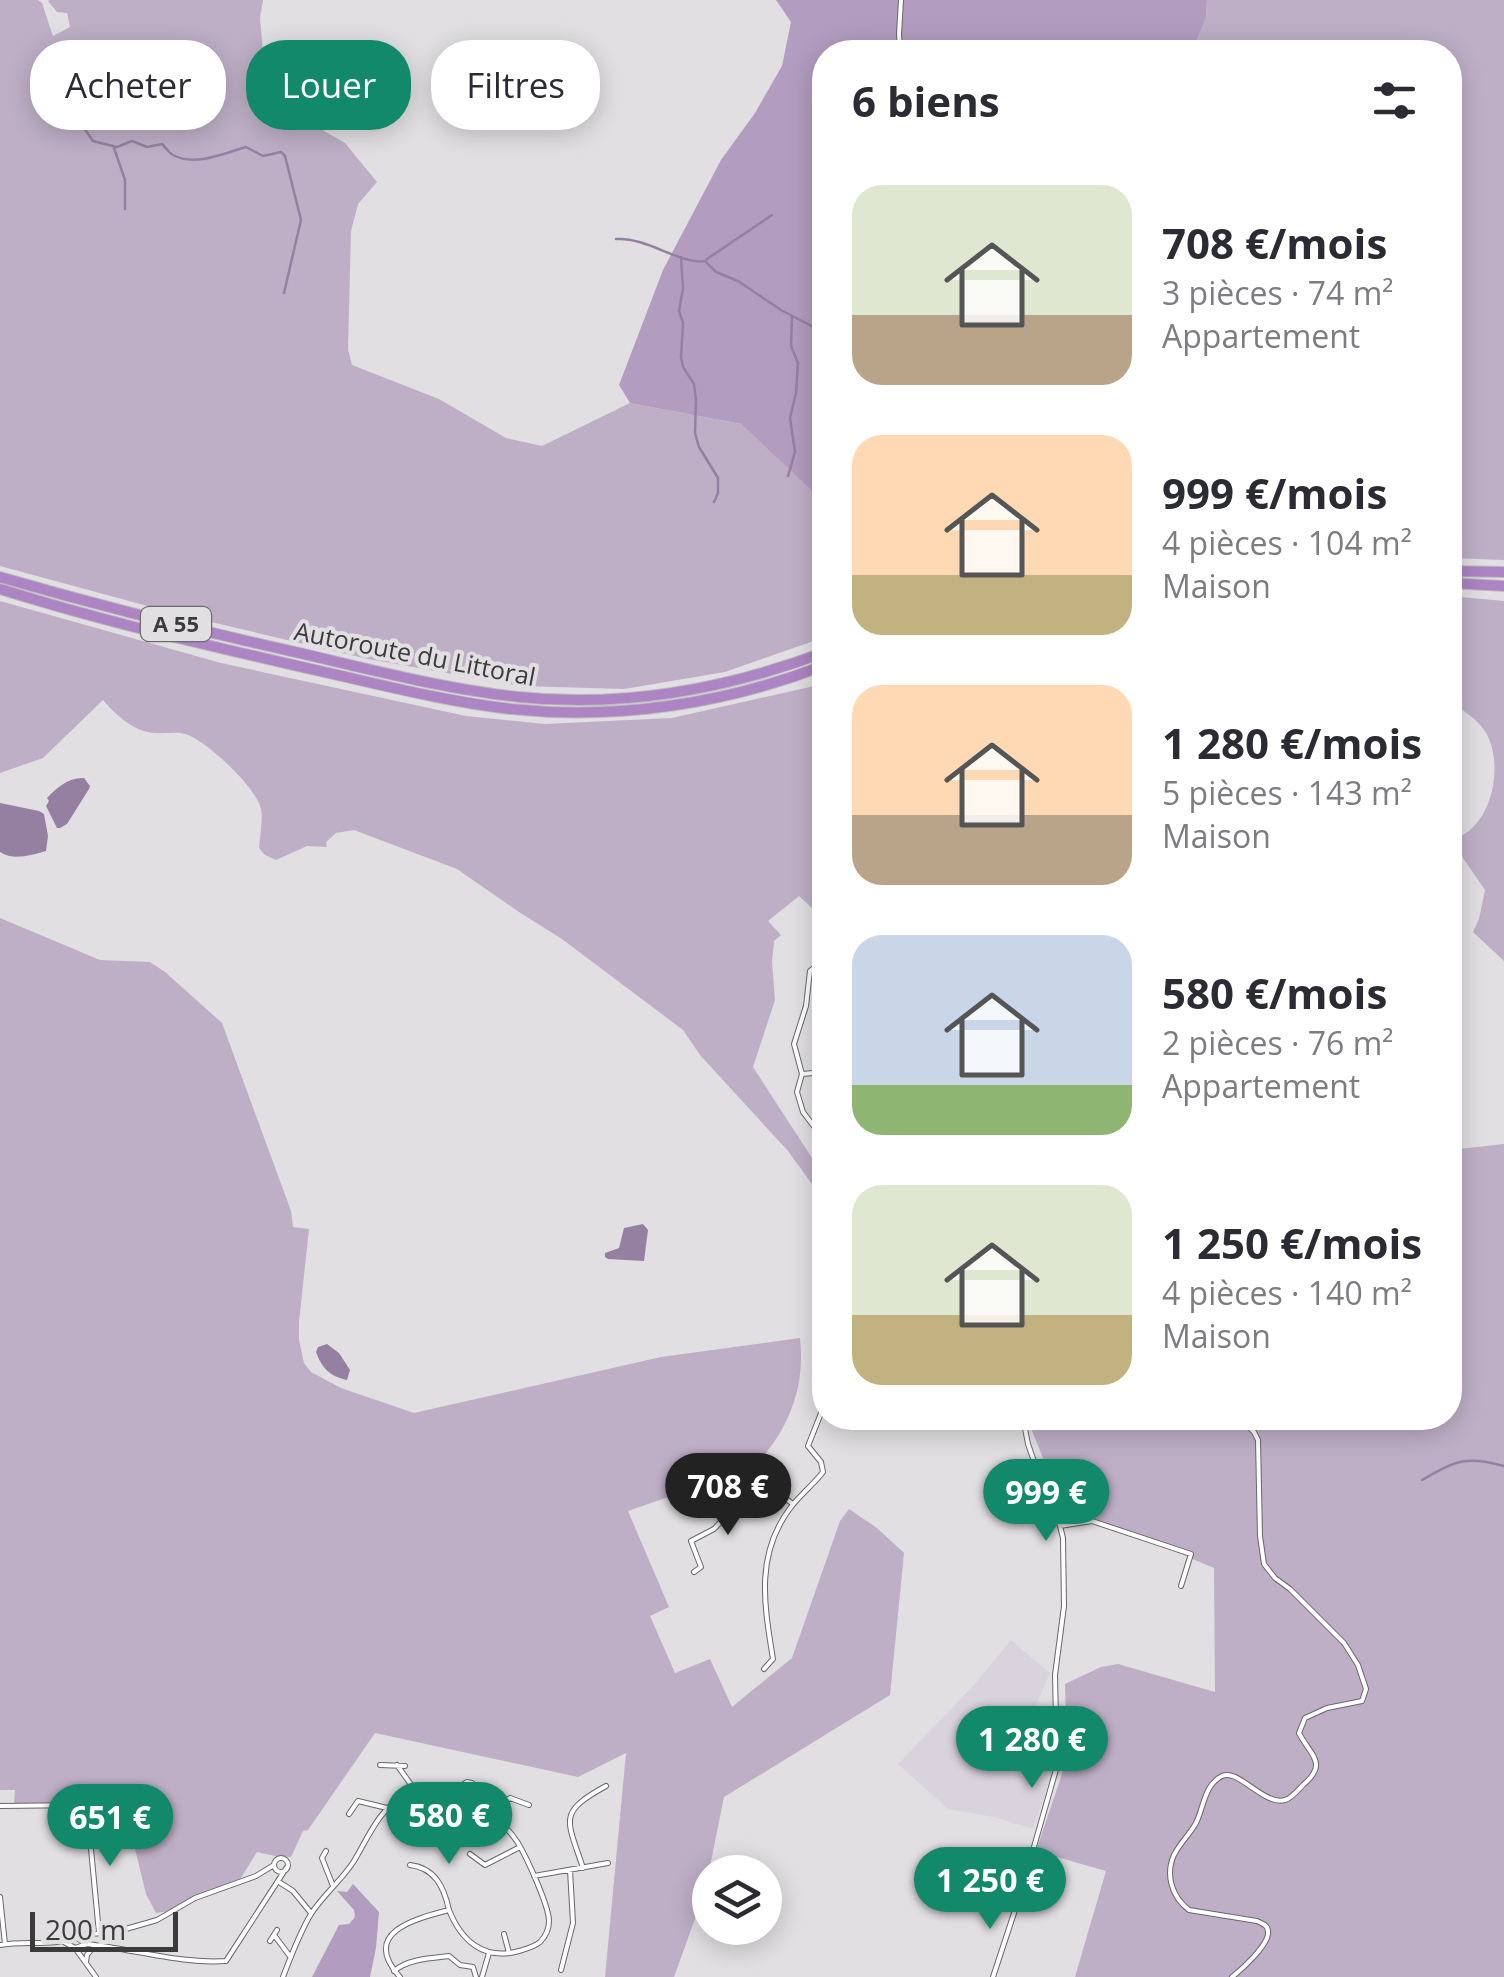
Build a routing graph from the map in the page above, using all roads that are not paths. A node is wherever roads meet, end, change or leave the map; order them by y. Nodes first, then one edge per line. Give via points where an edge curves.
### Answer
1 (902, 0) edge
2 (899, 40) edge
3 (1462, 571) edge
4 (1504, 572) edge
5 (0, 576) edge
6 (1462, 584) edge
7 (1504, 586) edge
8 (0, 589) edge
9 (812, 656) edge
10 (812, 670) edge
11 (812, 969) edge
12 (812, 1073) edge
13 (802, 1074) junction
14 (812, 1124) edge
15 (814, 1430) edge
16 (1025, 1430) edge
17 (1252, 1430) edge
18 (794, 1504) junction
19 (1060, 1526) junction
20 (694, 1572) dead end
21 (1181, 1586) dead end
22 (764, 1670) dead end
23 (380, 1765) dead end
24 (397, 1766) junction
25 (405, 1766) dead end
26 (458, 1778) dead end
27 (606, 1786) dead end
28 (417, 1793) junction
29 (444, 1798) junction
30 (529, 1805) dead end
31 (0, 1806) edge
32 (388, 1808) junction
33 (486, 1812) junction
34 (349, 1814) dead end
35 (520, 1847) junction
36 (326, 1851) dead end
37 (470, 1854) dead end
38 (322, 1858) junction
39 (608, 1863) dead end
40 (318, 1864) dead end
41 (274, 1865) junction
42 (410, 1865) dead end
43 (287, 1868) junction
44 (583, 1868) junction
45 (570, 1870) junction
46 (533, 1876) junction
47 (278, 1881) junction
48 (333, 1886) junction
49 (0, 1897) edge
50 (449, 1910) junction
51 (311, 1913) junction
52 (99, 1934) junction
53 (504, 1934) dead end
54 (274, 1936) dead end
55 (76, 1943) junction
56 (2, 1944) edge
57 (95, 1945) junction
58 (490, 1952) junction
59 (509, 1954) junction
60 (291, 1956) junction
61 (86, 1962) junction
62 (562, 1970) dead end
63 (394, 1971) junction
64 (96, 1977) edge
65 (283, 1977) edge
66 (400, 1977) edge
67 (479, 1977) edge
68 (993, 1977) edge
69 (1232, 1977) edge

1 - 2 street
3 - 4 highway
5 - 9 highway, Autoroute du Littoral / A 55 via 219,635 520,697 652,696 734,682
6 - 7 highway
8 - 10 highway, Autoroute du Littoral / A 55 via 214,647 512,709 677,706
11 - 13 street via 794,1044
12 - 13 street
13 - 14 street via 797,1092
15 - 18 street via 808,1446 824,1472
16 - 19 street
17 - 69 street via 1258,1440 1264,1564 1344,1643 1366,1689 1362,1701 1302,1722 1299,1733 1317,1762 1311,1779 1278,1800 1225,1774 1208,1791 1175,1854 1170,1878 1181,1904 1258,1921 1268,1930
18 - 20 street via 782,1496 745,1496 691,1541 700,1567
18 - 22 street via 767,1551 764,1608 773,1659
19 - 21 street via 1092,1521 1191,1554
19 - 68 street via 1065,1566 1057,1766
23 - 24 street
24 - 25 street
24 - 28 street
26 - 29 street via 470,1782
27 - 44 street via 572,1811
28 - 29 street
28 - 32 street
29 - 33 street
30 - 33 street via 510,1798
31 - 52 street via 85,1804
32 - 34 street via 360,1799
32 - 48 street
33 - 35 street
35 - 37 street via 486,1867
35 - 46 street
36 - 38 street
38 - 40 street
38 - 48 street
39 - 44 street
41 - 43 street
41 - 43 street via 283,1858
41 - 52 street via 156,1920
42 - 50 street via 434,1875
43 - 47 street
44 - 45 street
45 - 46 street
45 - 62 street via 573,1923
46 - 59 street via 548,1929 536,1945
47 - 51 street
47 - 57 street via 226,1961
48 - 51 street
49 - 56 street
50 - 58 street via 466,1940
50 - 63 street via 398,1928 385,1952
51 - 60 street
52 - 55 street via 82,1934
53 - 59 street
54 - 60 street
55 - 56 street
55 - 57 street
55 - 61 street
57 - 61 street
58 - 59 street
58 - 67 street
60 - 65 street
61 - 64 street
63 - 66 street
63 - 67 street via 406,1961 449,1956 474,1967

